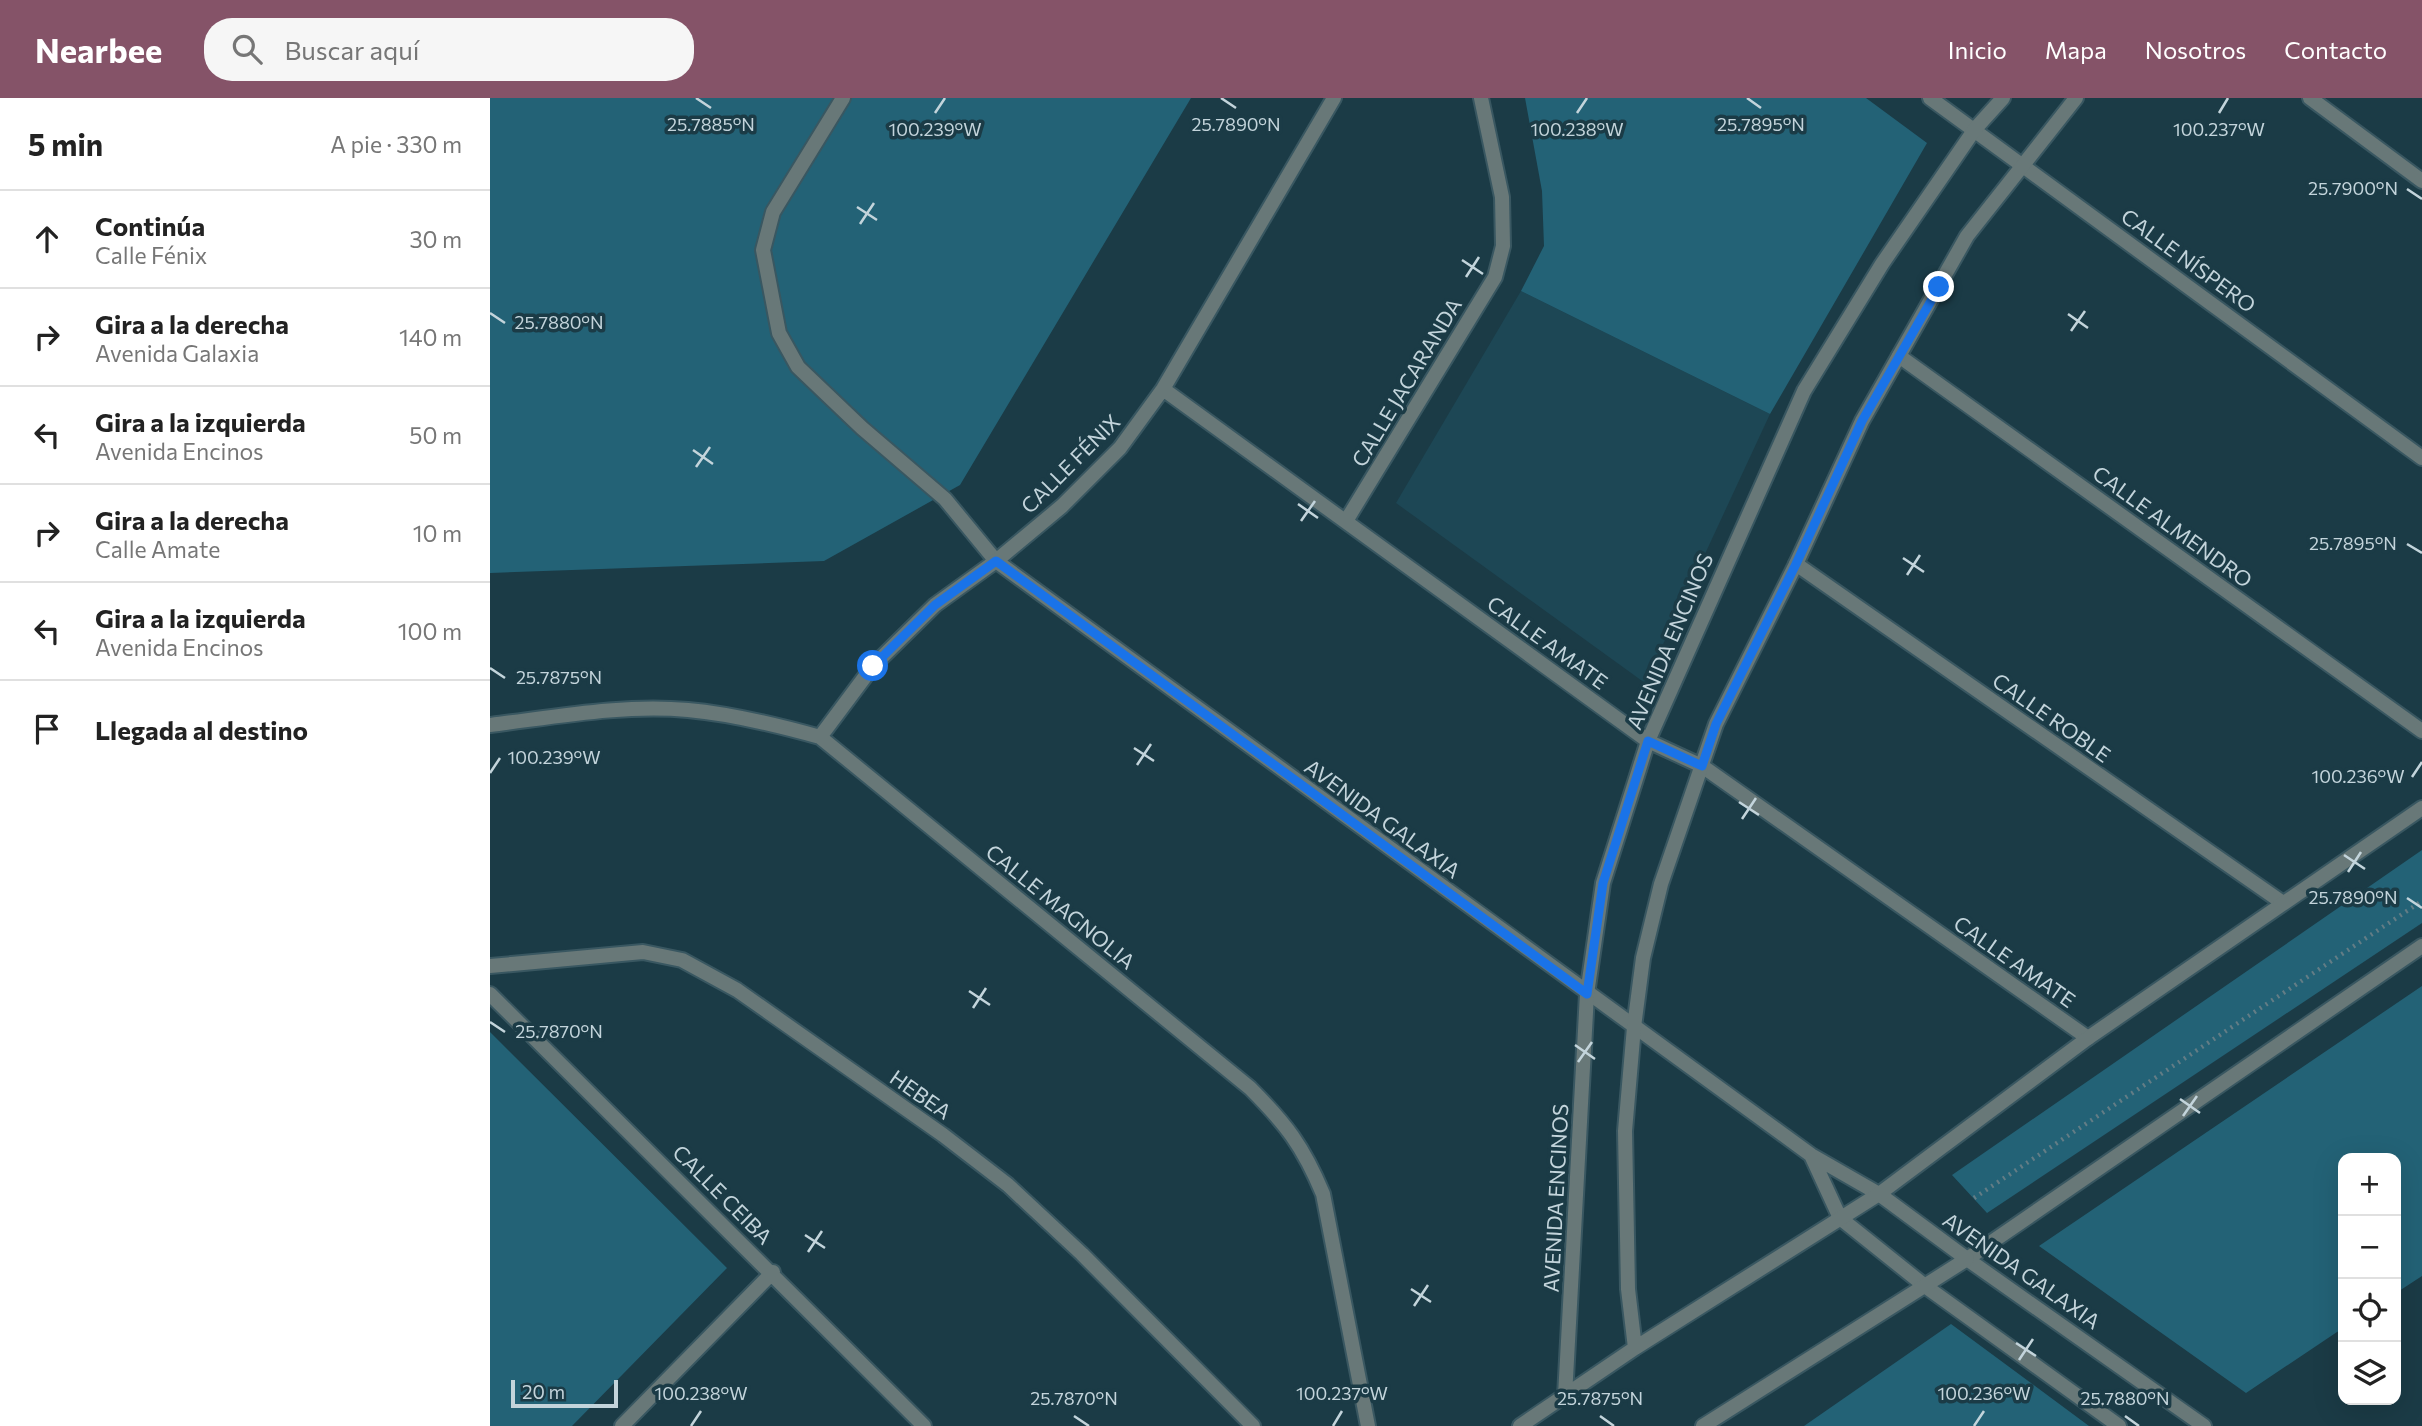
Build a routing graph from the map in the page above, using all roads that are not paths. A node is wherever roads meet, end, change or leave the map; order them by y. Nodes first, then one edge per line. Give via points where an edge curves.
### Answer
1 (843, 98) edge
2 (1334, 98) edge
3 (1481, 98) edge
4 (1930, 98) edge
5 (2003, 98) edge
6 (2076, 98) edge
7 (2310, 98) edge
8 (1975, 129) junction
9 (2024, 164) junction
10 (2422, 181) edge
11 (1899, 356) junction
12 (1163, 389) junction
13 (2422, 458) edge
14 (1346, 521) junction
15 (996, 561) junction
16 (1796, 564) junction
17 (490, 725) edge
18 (2422, 731) edge
19 (820, 737) junction
20 (1648, 741) junction
21 (1702, 766) junction
22 (2422, 808) edge
23 (2283, 904) junction
24 (2422, 946) edge
25 (490, 966) edge
26 (490, 994) edge
27 (1587, 994) junction
28 (1633, 1027) junction
29 (2088, 1038) junction
30 (1811, 1155) junction
31 (1879, 1194) junction
32 (1840, 1218) junction
33 (1967, 1259) junction
34 (773, 1272) junction
35 (1925, 1286) junction
36 (1634, 1348) junction
37 (1565, 1396) junction
38 (622, 1426) edge
39 (924, 1426) edge
40 (1253, 1426) edge
41 (1368, 1426) edge
42 (1520, 1426) edge
43 (1703, 1426) edge
44 (2119, 1426) edge
45 (2204, 1426) edge

1 - 15 street, AVENIDA GALAXIA via 773,212 763,250 779,333 798,367 945,499
2 - 12 street, CALLE FÉNIX
3 - 14 street, CALLE JACARANDA via 1502,197 1503,246 1495,277
4 - 8 street, CALLE NÍSPERO
5 - 8 street, AVENIDA ENCINOS
6 - 9 street
7 - 10 street
8 - 9 street, CALLE NÍSPERO
8 - 20 street, AVENIDA ENCINOS via 1882,264 1804,391
9 - 11 street via 1967,236
9 - 13 street, CALLE NÍSPERO
11 - 16 street via 1862,421
11 - 18 street, CALLE ALMENDRO
12 - 14 street, CALLE AMATE
12 - 15 street, CALLE FÉNIX via 1120,448 1062,506
14 - 20 street, CALLE AMATE
15 - 19 street, CALLE FÉNIX via 935,605 873,666
15 - 27 street, AVENIDA GALAXIA
16 - 21 street via 1716,724
16 - 23 street, CALLE ROBLE
17 - 19 street, CALLE MAGNOLIA via 602,711 688,710
19 - 41 street, CALLE MAGNOLIA via 1250,1088 1289,1127 1323,1194
20 - 21 street, CALLE AMATE
20 - 27 street, AVENIDA ENCINOS via 1603,883
21 - 28 street via 1661,884
21 - 29 street, CALLE AMATE
22 - 23 street
23 - 29 street
24 - 33 street
25 - 40 street, HEBEA via 643,951 682,960 737,990 1008,1185
26 - 34 street, CALLE CEIBA
27 - 28 street, AVENIDA GALAXIA
27 - 37 street, AVENIDA ENCINOS
28 - 30 street, AVENIDA GALAXIA
28 - 36 street via 1625,1131
29 - 31 street
30 - 31 street, AVENIDA GALAXIA
30 - 32 street, AVENIDA GALAXIA
31 - 32 street
31 - 33 street, AVENIDA GALAXIA
32 - 35 street, AVENIDA GALAXIA
32 - 36 street
33 - 35 street
33 - 45 street, AVENIDA GALAXIA
34 - 38 street
34 - 39 street, CALLE CEIBA
35 - 43 street
35 - 44 street, AVENIDA GALAXIA
36 - 37 street
37 - 42 street

